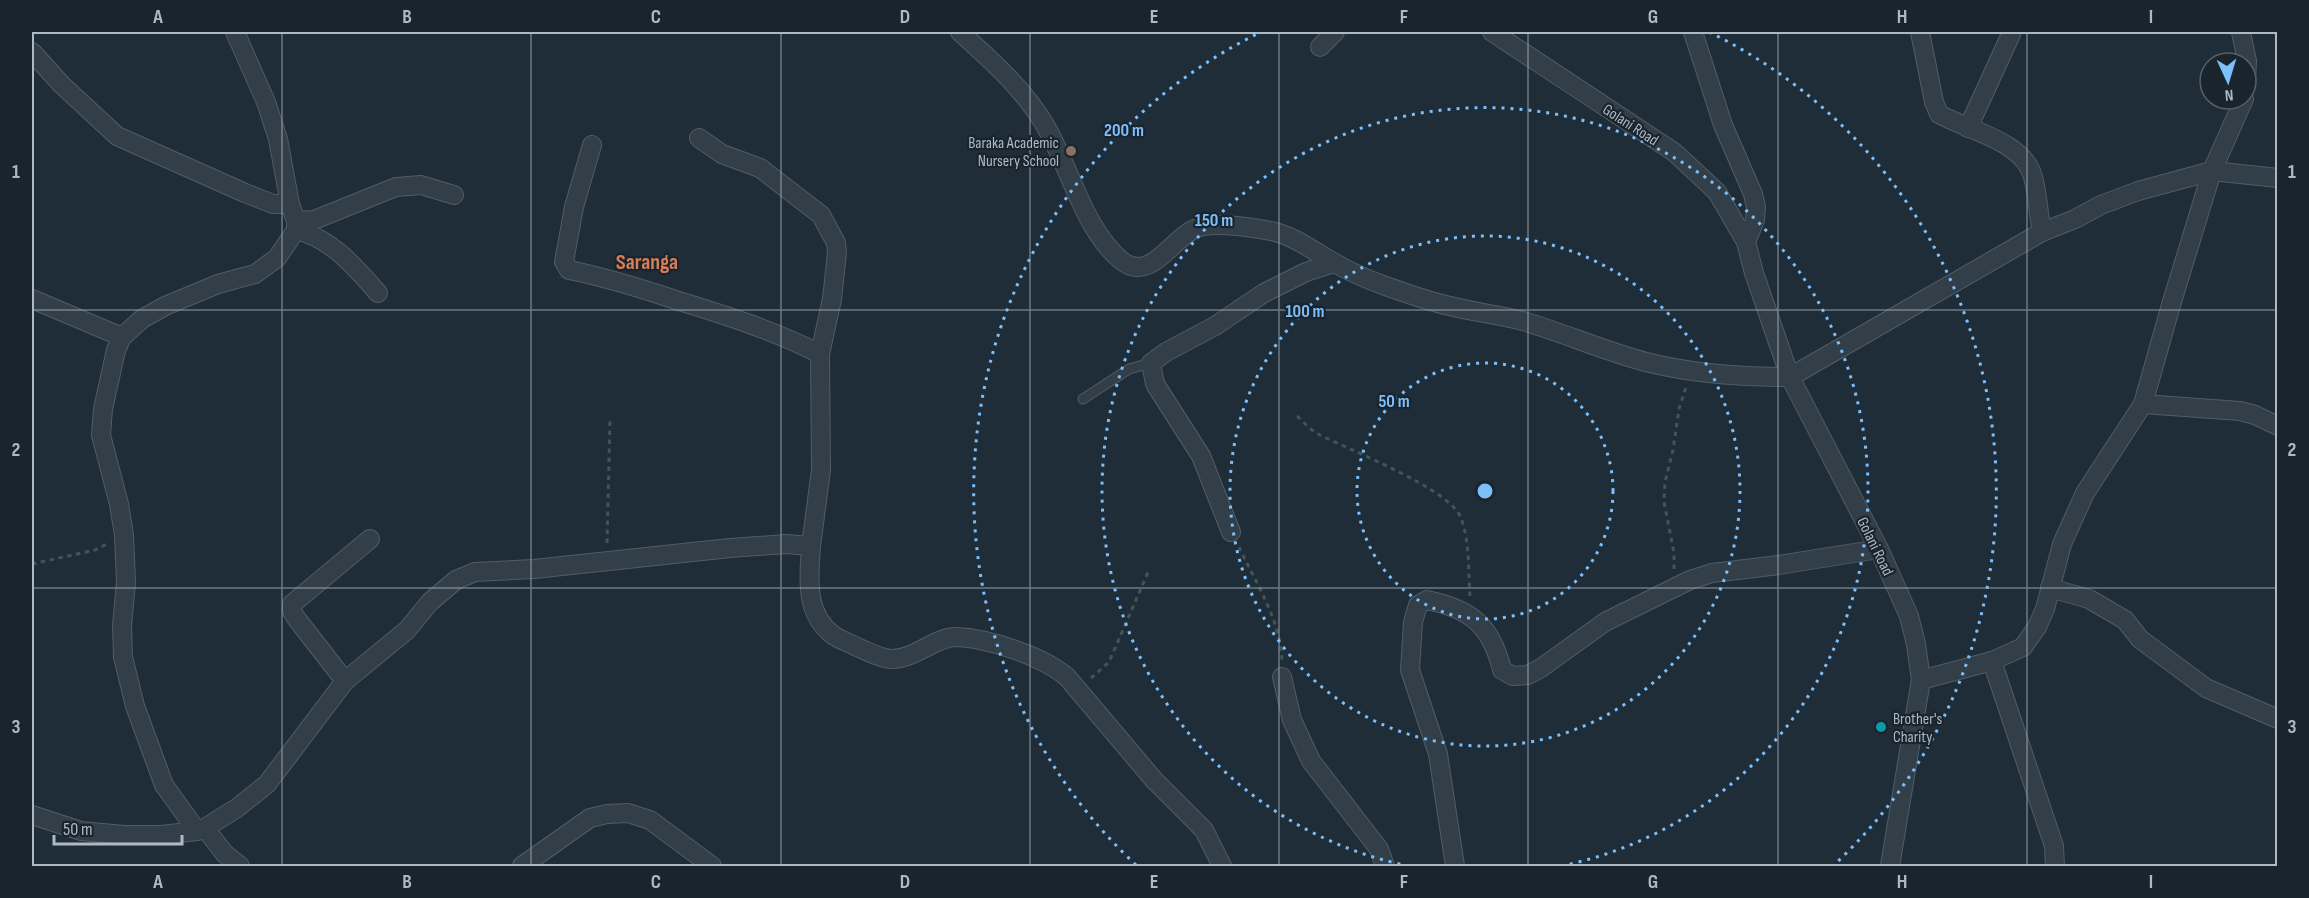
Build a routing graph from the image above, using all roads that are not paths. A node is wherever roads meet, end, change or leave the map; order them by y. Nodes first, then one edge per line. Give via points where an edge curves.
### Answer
1 (235, 32) edge
2 (960, 32) edge
3 (1335, 32) edge
4 (1492, 32) edge
5 (1693, 32) edge
6 (1920, 32) edge
7 (2012, 32) edge
8 (2241, 32) edge
9 (1320, 47) dead end
10 (2245, 51) edge
11 (32, 52) edge
12 (2239, 111) edge
13 (1968, 128) junction
14 (699, 138) dead end
15 (592, 145) dead end
16 (2212, 171) junction
17 (2277, 177) edge
18 (454, 195) dead end
19 (294, 219) junction
20 (2042, 232) junction
21 (1746, 242) junction
22 (1334, 263) junction
23 (378, 293) dead end
24 (32, 299) edge
25 (122, 337) junction
26 (820, 354) junction
27 (1151, 363) junction
28 (1790, 377) junction
29 (1083, 399) dead end
30 (2144, 404) junction
31 (2277, 414) edge
32 (2255, 415) junction
33 (2277, 426) edge
34 (1231, 532) road end
35 (370, 539) dead end
36 (811, 546) junction
37 (1879, 549) junction
38 (2050, 588) junction
39 (1992, 661) junction
40 (1282, 677) road end
41 (1921, 680) junction
42 (345, 681) junction
43 (2277, 719) edge
44 (32, 815) edge
45 (201, 830) junction
46 (240, 867) edge
47 (522, 867) edge
48 (712, 867) edge
49 (1222, 867) edge
50 (1385, 867) edge
51 (1455, 867) edge
52 (1890, 867) edge
53 (2055, 867) edge

1 - 19 street via 276,132
2 - 22 street via 1029,101 1047,128 1095,230 1122,262 1142,267 1152,264 1185,233 1213,225 1274,232 1305,244
3 - 9 street
4 - 21 street, Golani Road via 1674,152 1717,192
5 - 21 street via 1722,125 1756,207
6 - 13 street via 1939,114
7 - 13 street
8 - 10 street
11 - 19 street via 117,136 273,204
12 - 16 street
13 - 20 street via 2009,147 2027,163 2033,176
14 - 26 street via 722,154 760,168 821,215 837,253
15 - 26 street via 574,207 564,262 569,270 751,323
16 - 17 street
16 - 20 street via 2138,190
16 - 30 street
18 - 19 street via 421,185 396,187 314,220
19 - 23 street via 334,247
19 - 25 street via 277,258 255,274 165,306
20 - 28 street
21 - 28 street, Golani Road
22 - 27 street via 1264,293
22 - 28 street via 1381,285 1448,306 1554,330 1645,362 1747,377
24 - 25 street
25 - 45 street via 103,409 101,435 124,535 123,657 135,706 164,785
26 - 36 street via 821,470
27 - 29 lane via 1129,369
27 - 34 street via 1155,384 1201,456
28 - 37 street, Golani Road
30 - 32 street
30 - 38 street via 2085,493 2062,544
31 - 32 street
32 - 33 street
35 - 42 street via 292,604 296,618
36 - 42 street via 730,548 475,572 456,580 430,602 407,630
36 - 49 street via 808,586 812,606 833,634 891,660 955,637 998,644 1056,668 1154,780 1204,830
37 - 41 street, Golani Road via 1909,616
37 - 51 street via 1712,573 1690,580 1605,622 1528,675 1513,676 1502,670 1489,634 1473,616 1447,604 1427,600 1418,605 1410,670 1438,754
38 - 39 street via 2037,627 2023,647
38 - 43 street via 2089,599 2126,621 2140,639 2206,688
39 - 41 street
39 - 53 street via 2054,846
40 - 50 street via 1292,720 1311,761 1379,849
41 - 52 street, Golani Road
42 - 45 street via 267,784
44 - 45 street via 81,831 133,835
45 - 46 street
47 - 48 street via 590,818 628,813 650,820

